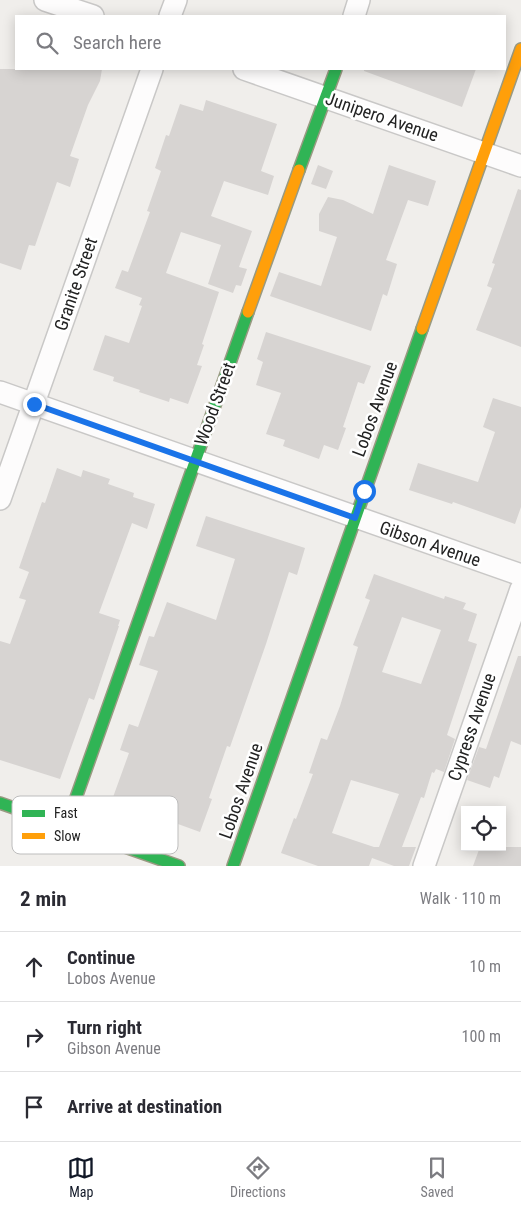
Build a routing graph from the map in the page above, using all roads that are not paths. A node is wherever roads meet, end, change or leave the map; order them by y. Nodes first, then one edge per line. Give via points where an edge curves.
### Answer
1 (46, 0) edge
2 (176, 0) edge
3 (360, 0) edge
4 (90, 15) edge
5 (170, 15) edge
6 (354, 15) edge
7 (521, 49) edge
8 (152, 70) edge
9 (247, 70) edge
10 (336, 70) edge
11 (326, 98) junction
12 (484, 153) junction
13 (521, 166) edge
14 (0, 392) edge
15 (34, 404) junction
16 (194, 461) junction
17 (0, 499) edge
18 (355, 518) junction
19 (521, 575) edge
20 (521, 589) edge
21 (77, 796) edge
22 (0, 802) edge
23 (12, 806) edge
24 (145, 854) edge
25 (179, 866) edge
26 (233, 866) edge
27 (424, 866) edge

1 - 4 street
2 - 5 street
3 - 6 street
7 - 12 street, Lobos Avenue
8 - 15 street, Granite Street
9 - 11 street, Junipero Avenue
10 - 11 street, Wood Street
11 - 12 street, Junipero Avenue
11 - 16 street, Wood Street
12 - 13 street, Junipero Avenue
12 - 18 street, Lobos Avenue
14 - 15 street, Gibson Avenue
15 - 16 street, Gibson Avenue
15 - 17 street, Granite Street
16 - 18 street, Gibson Avenue
16 - 21 street, Wood Street
18 - 19 street, Gibson Avenue
18 - 26 street, Lobos Avenue
20 - 27 street, Cypress Avenue
22 - 23 street
24 - 25 street

